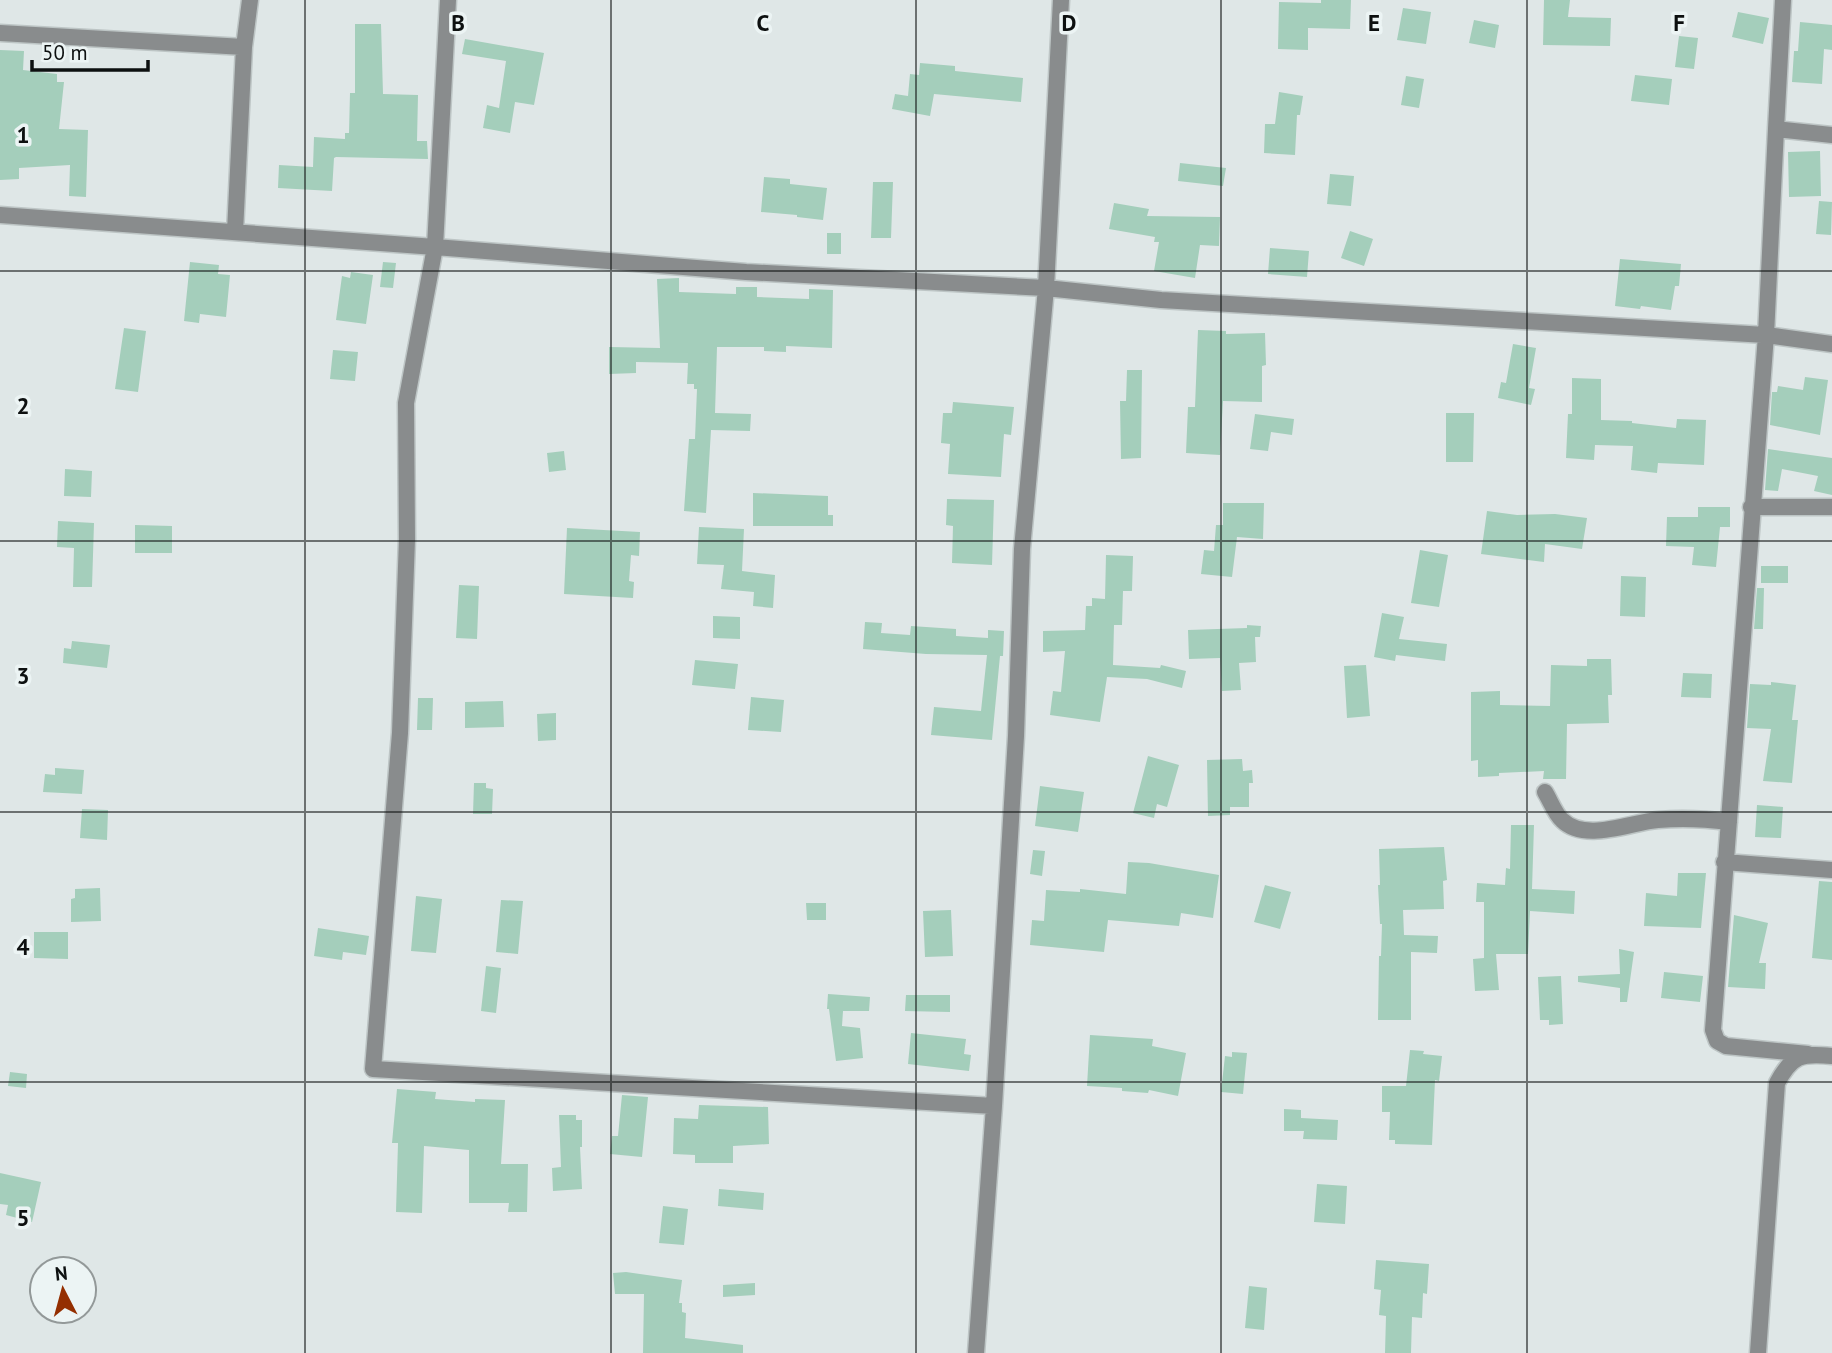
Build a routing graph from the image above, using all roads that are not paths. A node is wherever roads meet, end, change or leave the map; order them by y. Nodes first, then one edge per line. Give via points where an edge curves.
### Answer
1 (250, 0) edge
2 (448, 0) edge
3 (1061, 0) edge
4 (1783, 0) edge
5 (0, 33) edge
6 (244, 47) junction
7 (1776, 129) junction
8 (1832, 135) edge
9 (0, 215) edge
10 (235, 232) junction
11 (435, 247) junction
12 (1046, 288) junction
13 (1766, 335) junction
14 (1832, 344) edge
15 (1751, 507) junction
16 (1832, 507) edge
17 (1545, 792) dead end
18 (1729, 822) junction
19 (1724, 862) junction
20 (1832, 870) edge
21 (1808, 1054) junction
22 (1832, 1056) edge
23 (994, 1107) junction
24 (976, 1353) edge
25 (1758, 1353) edge

1 - 6 street
2 - 11 street
3 - 12 street
4 - 7 street
5 - 6 street
6 - 10 street
7 - 8 street
7 - 13 street
9 - 10 street
10 - 11 street
11 - 12 street via 746,272
11 - 23 street via 407,403 400,733 373,1069
12 - 13 street via 1161,300
12 - 23 street via 1022,549
13 - 14 street
13 - 15 street
15 - 16 street
15 - 18 street
17 - 18 street via 1562,821 1581,830 1614,830 1656,820
18 - 19 street
19 - 20 street
19 - 21 street via 1713,1030 1717,1041 1726,1046
21 - 22 street
21 - 25 street via 1787,1065 1777,1083
23 - 24 street

